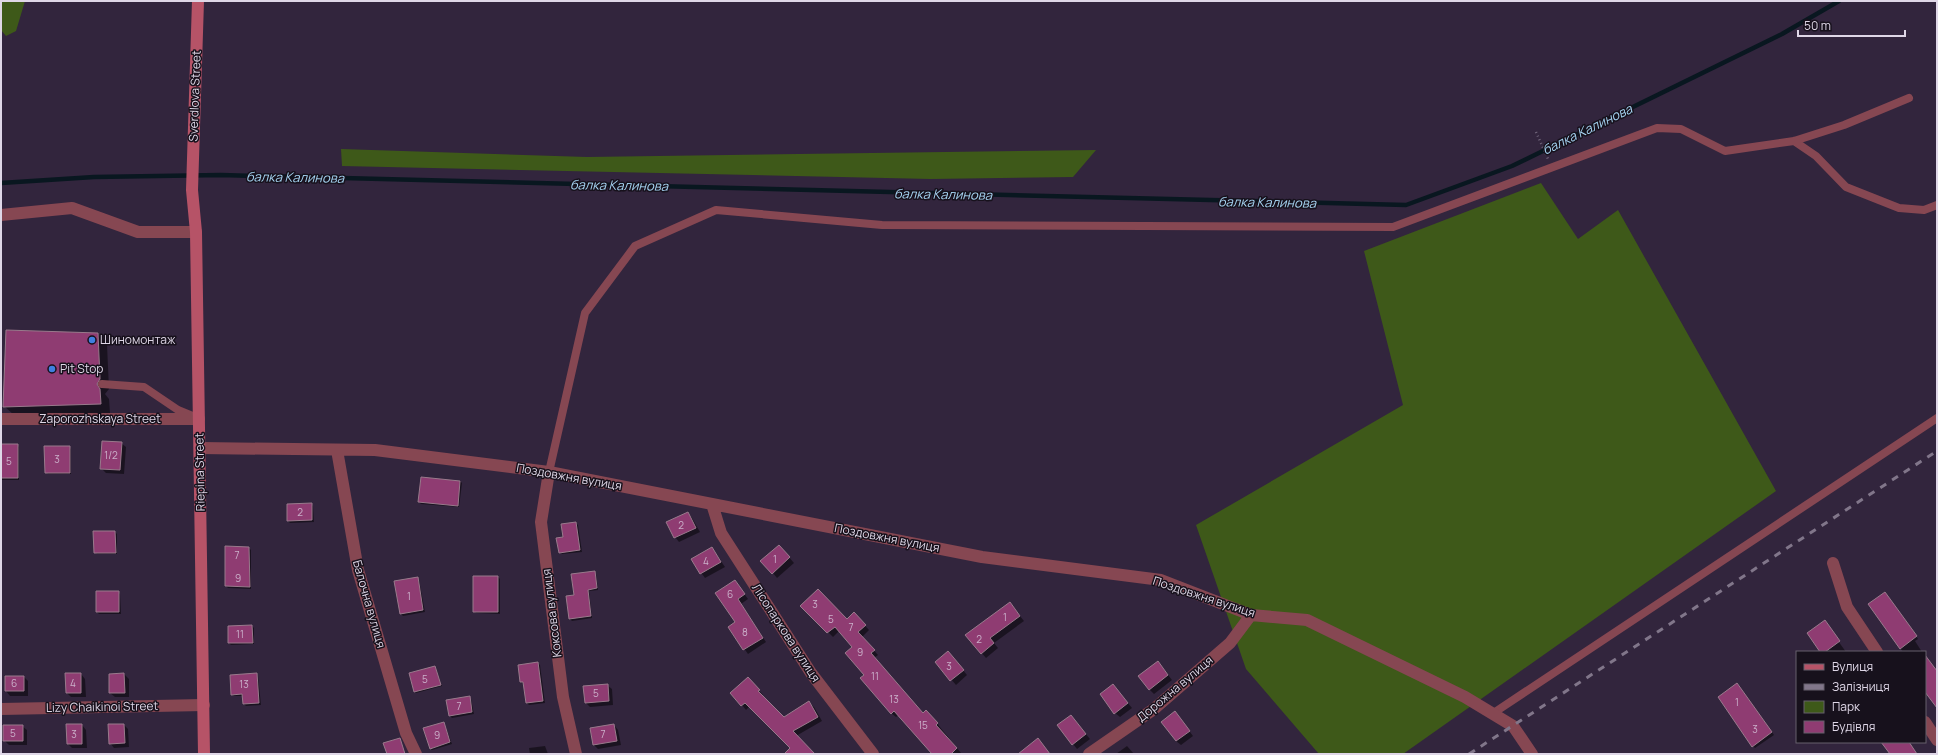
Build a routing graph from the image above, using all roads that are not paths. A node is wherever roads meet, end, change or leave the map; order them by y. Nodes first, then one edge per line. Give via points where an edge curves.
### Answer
1 (198, 1) edge
2 (1909, 98) dead end
3 (1794, 141) junction
4 (192, 190) joint
5 (1937, 205) edge
6 (1, 215) edge
7 (196, 232) junction
8 (102, 384) dead end
9 (1937, 418) edge
10 (1, 419) edge
11 (199, 419) junction
12 (200, 448) junction
13 (337, 450) junction
14 (549, 472) junction
15 (712, 504) junction
16 (1833, 563) dead end
17 (1251, 615) junction
18 (1876, 651) edge
19 (204, 705) junction
20 (1, 709) edge
21 (1492, 714) junction
22 (1926, 724) edge
23 (1937, 740) edge
24 (204, 754) edge
25 (416, 754) edge
26 (576, 754) edge
27 (873, 754) edge
28 (1089, 754) edge
29 (1532, 754) edge

1 - 4 street, Sverdlova Street
2 - 3 lane via 1844,125
3 - 5 lane via 1816,156 1846,187 1899,208 1924,210
3 - 14 lane via 1725,151 1681,129 1657,128 1393,227 882,225 716,210 635,246 585,313
4 - 7 street, Riepina Street
6 - 7 street via 72,208 138,232
7 - 11 street, Riepina Street
8 - 11 lane via 144,388 178,410
9 - 21 lane
10 - 11 street, Zaporozhskaya Street
11 - 12 street, Riepina Street
12 - 13 street, Поздовжня вулиця
12 - 19 street, Riepina Street
13 - 14 street, Поздовжня вулиця via 375,450
13 - 25 street, Балочна вулиця via 358,570 406,733
14 - 15 street, Поздовжня вулиця
14 - 26 street, Коксова вулиця via 541,522 563,698
15 - 17 street, Поздовжня вулиця via 982,557 1161,580
15 - 27 street, Лісопаркова вулиця via 721,533 811,673
16 - 18 street via 1847,607
17 - 21 street, Поздовжня вулиця via 1307,620 1465,697
17 - 28 street, Дорожна вулиця via 1230,643 1154,710
19 - 20 street, Lizy Chaikinoi Street
19 - 24 street, Riepina Street
21 - 29 street, Поздовжня вулиця via 1513,726
22 - 23 street

